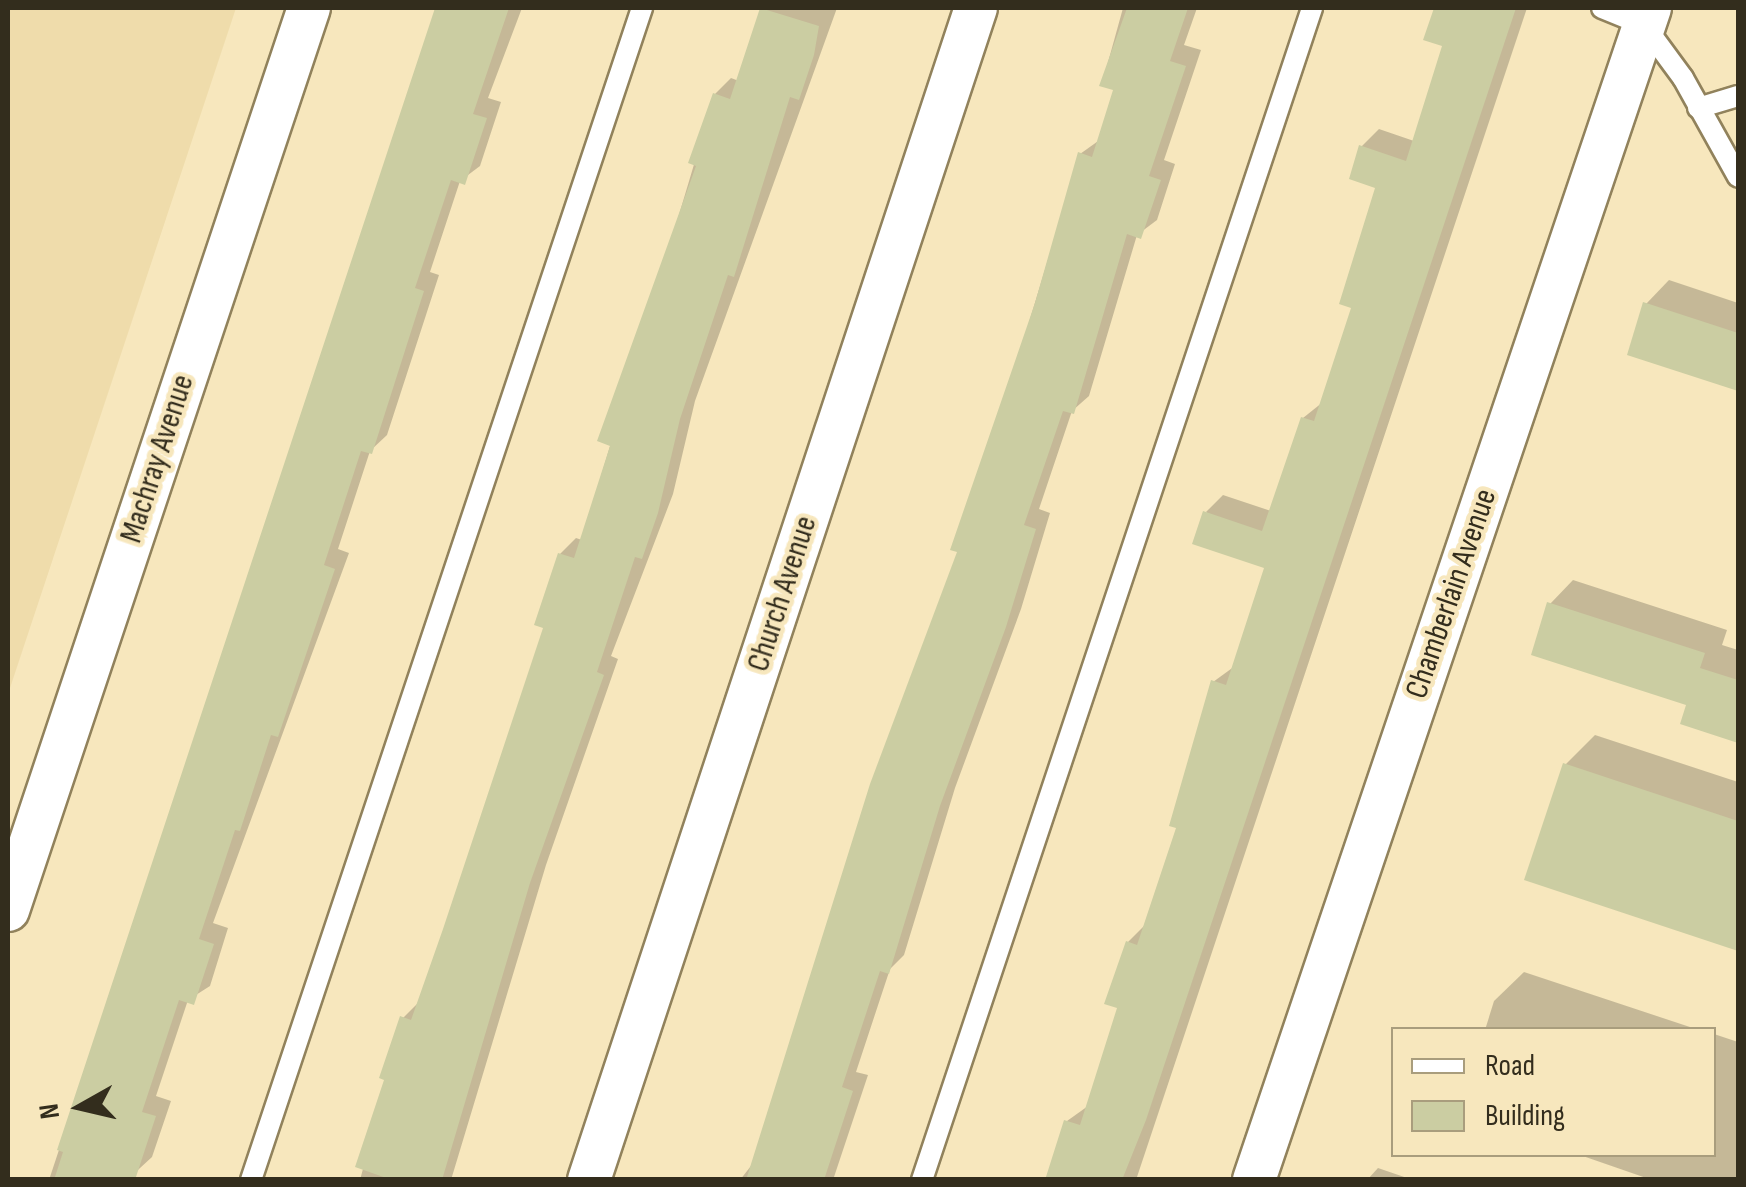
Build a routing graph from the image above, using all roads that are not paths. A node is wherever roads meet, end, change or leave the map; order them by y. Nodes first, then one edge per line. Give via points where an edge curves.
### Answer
1 (308, 8) edge
2 (642, 8) edge
3 (976, 8) edge
4 (1312, 8) edge
5 (1602, 8) edge
6 (1647, 16) edge
7 (1738, 96) edge
8 (1698, 108) junction
9 (1738, 177) edge
10 (8, 910) edge
11 (251, 1180) edge
12 (589, 1180) edge
13 (922, 1180) edge
14 (1254, 1180) edge

1 - 10 street, Machray Avenue
2 - 11 lane
3 - 12 street, Church Avenue
4 - 13 lane
5 - 6 lane
6 - 8 lane
6 - 14 street, Chamberlain Avenue
7 - 8 lane
8 - 9 lane

